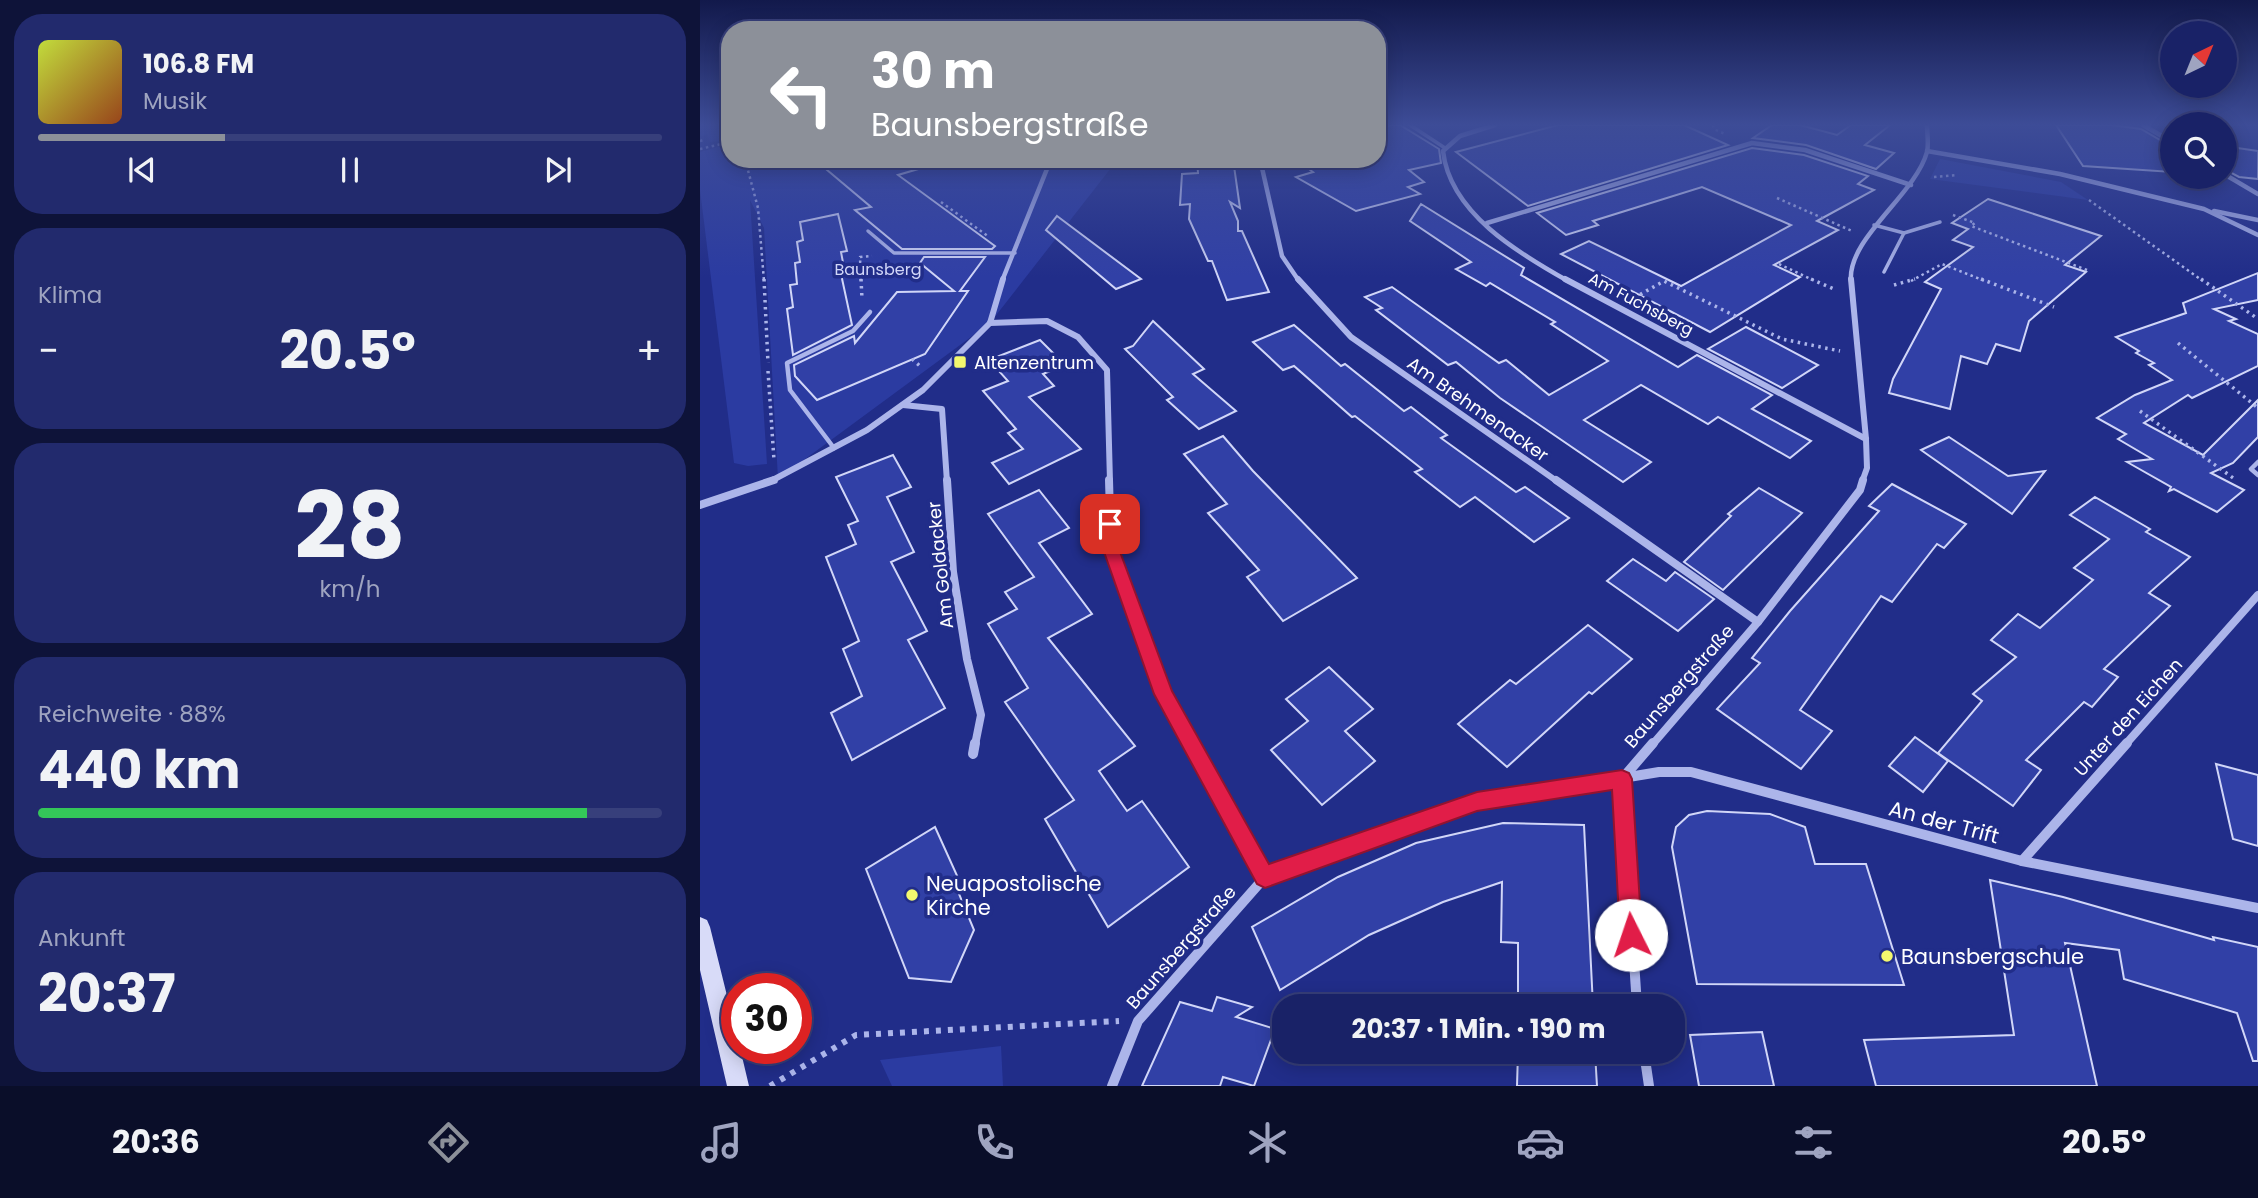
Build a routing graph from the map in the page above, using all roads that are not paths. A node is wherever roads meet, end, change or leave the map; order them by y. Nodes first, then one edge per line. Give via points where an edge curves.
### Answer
1 (1045, 176) edge
2 (1264, 176) edge
3 (1447, 176) edge
4 (1644, 176) edge
5 (1883, 176) edge
6 (1915, 176) edge
7 (2067, 176) edge
8 (2237, 182) edge
9 (1911, 185) junction
10 (2258, 194) edge
11 (2204, 209) junction
12 (2258, 219) edge
13 (1940, 222) dead end
14 (1487, 223) junction
15 (1874, 225) junction
16 (868, 231) dead end
17 (1904, 233) junction
18 (2258, 235) edge
19 (1015, 253) junction
20 (1884, 272) dead end
21 (870, 312) road end
22 (990, 323) junction
23 (902, 405) junction
24 (1866, 439) junction
25 (834, 448) junction
26 (2258, 461) edge
27 (2258, 474) edge
28 (700, 505) edge
29 (2258, 595) edge
30 (1758, 622) junction
31 (973, 754) dead end
32 (1622, 779) junction
33 (2022, 860) junction
34 (1265, 877) junction
35 (2258, 908) edge
36 (700, 927) edge
37 (1636, 994) edge
38 (1645, 1064) edge
39 (738, 1086) edge
40 (1112, 1086) edge
41 (1649, 1086) edge

1 - 19 street
2 - 30 street, Am Brehmenacker via 1282,256 1309,294 1351,337
3 - 14 street, Am Fuchsberg
4 - 14 street
5 - 9 street
6 - 9 street, Baunsbergstraße
7 - 11 street
8 - 10 street
9 - 15 street, Baunsbergstraße
11 - 12 street
11 - 18 street
13 - 17 lane
14 - 24 street, Am Fuchsberg via 1527,256
15 - 17 lane
15 - 24 street, Baunsbergstraße via 1850,273
16 - 19 lane via 894,253
17 - 20 lane
19 - 22 street
21 - 25 lane via 853,331 787,363 790,390
22 - 23 street
22 - 34 street via 1046,321 1078,337 1107,370 1111,549 1164,694
23 - 25 street
23 - 31 street, Am Goldacker via 942,409 953,572 981,715
24 - 30 street, Baunsbergstraße via 1867,468 1860,490
25 - 28 street via 778,479
26 - 27 lane via 2251,469
29 - 33 street, Unter den Eichen
30 - 32 street, Baunsbergstraße
32 - 33 street, An der Trift via 1690,772
32 - 34 street, Baunsbergstraße via 1477,802
32 - 37 street
33 - 35 street, An der Trift
34 - 40 street, Baunsbergstraße via 1138,1021
36 - 39 main road
38 - 41 street

